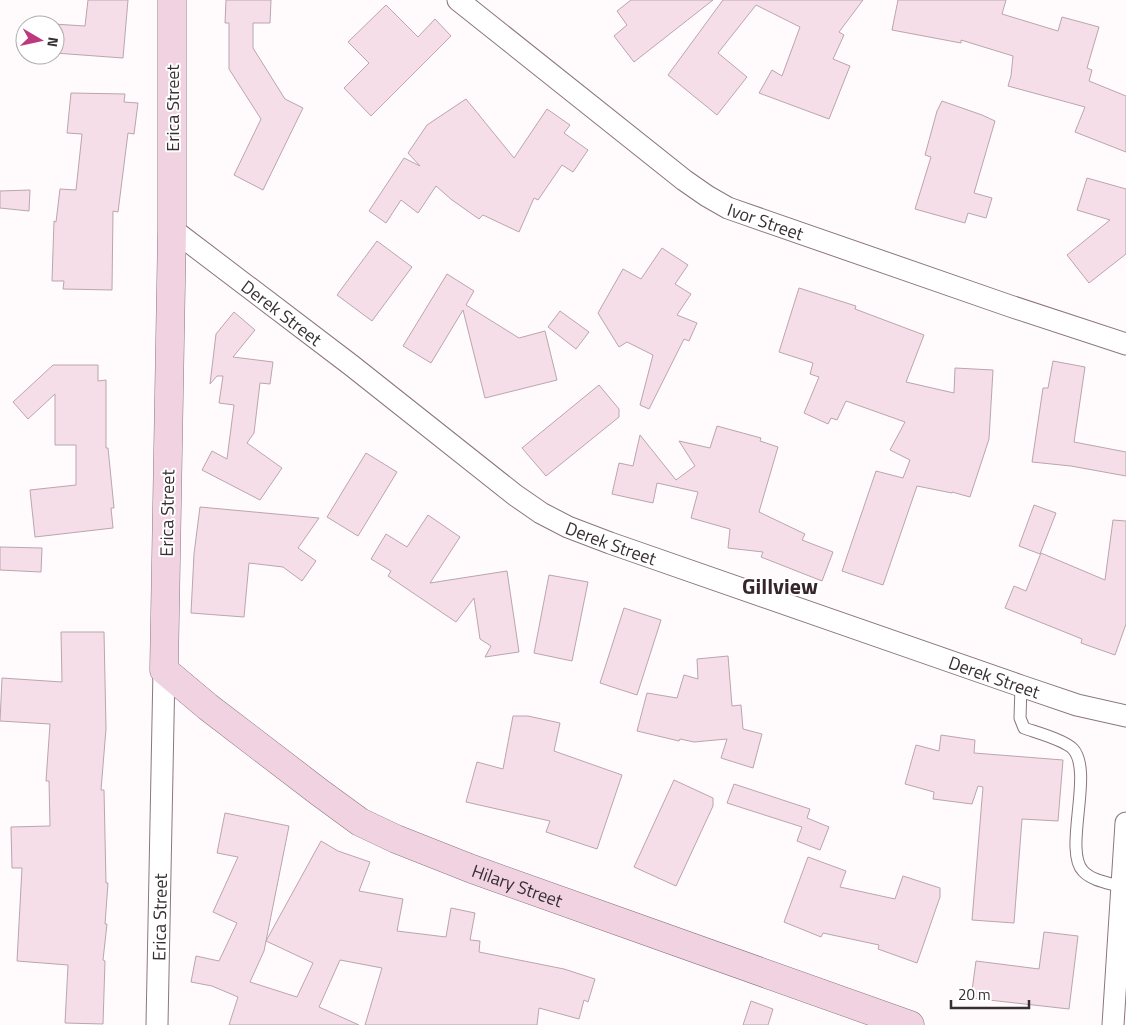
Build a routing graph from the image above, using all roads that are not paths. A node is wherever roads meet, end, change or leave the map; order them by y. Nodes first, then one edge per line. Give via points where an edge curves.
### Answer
1 (172, 0) edge
2 (458, 0) edge
3 (172, 229) junction
4 (1126, 344) edge
5 (164, 670) junction
6 (1021, 686) junction
7 (1126, 716) edge
8 (1126, 823) edge
9 (1122, 887) junction
10 (158, 1025) edge
11 (910, 1025) edge
12 (1113, 1025) edge

1 - 3 street, Erica Street
2 - 4 street, Ivor Street via 684,180 728,208
3 - 5 street, Erica Street
3 - 6 street, Derek Street via 541,513 610,543
5 - 10 street, Erica Street
5 - 11 street, Hilary Street via 319,792 360,822 396,840
6 - 7 street, Derek Street via 1076,705
6 - 9 lane via 1020,718 1024,728 1072,747 1078,758 1076,854 1083,871 1095,879
8 - 9 street
9 - 12 street

